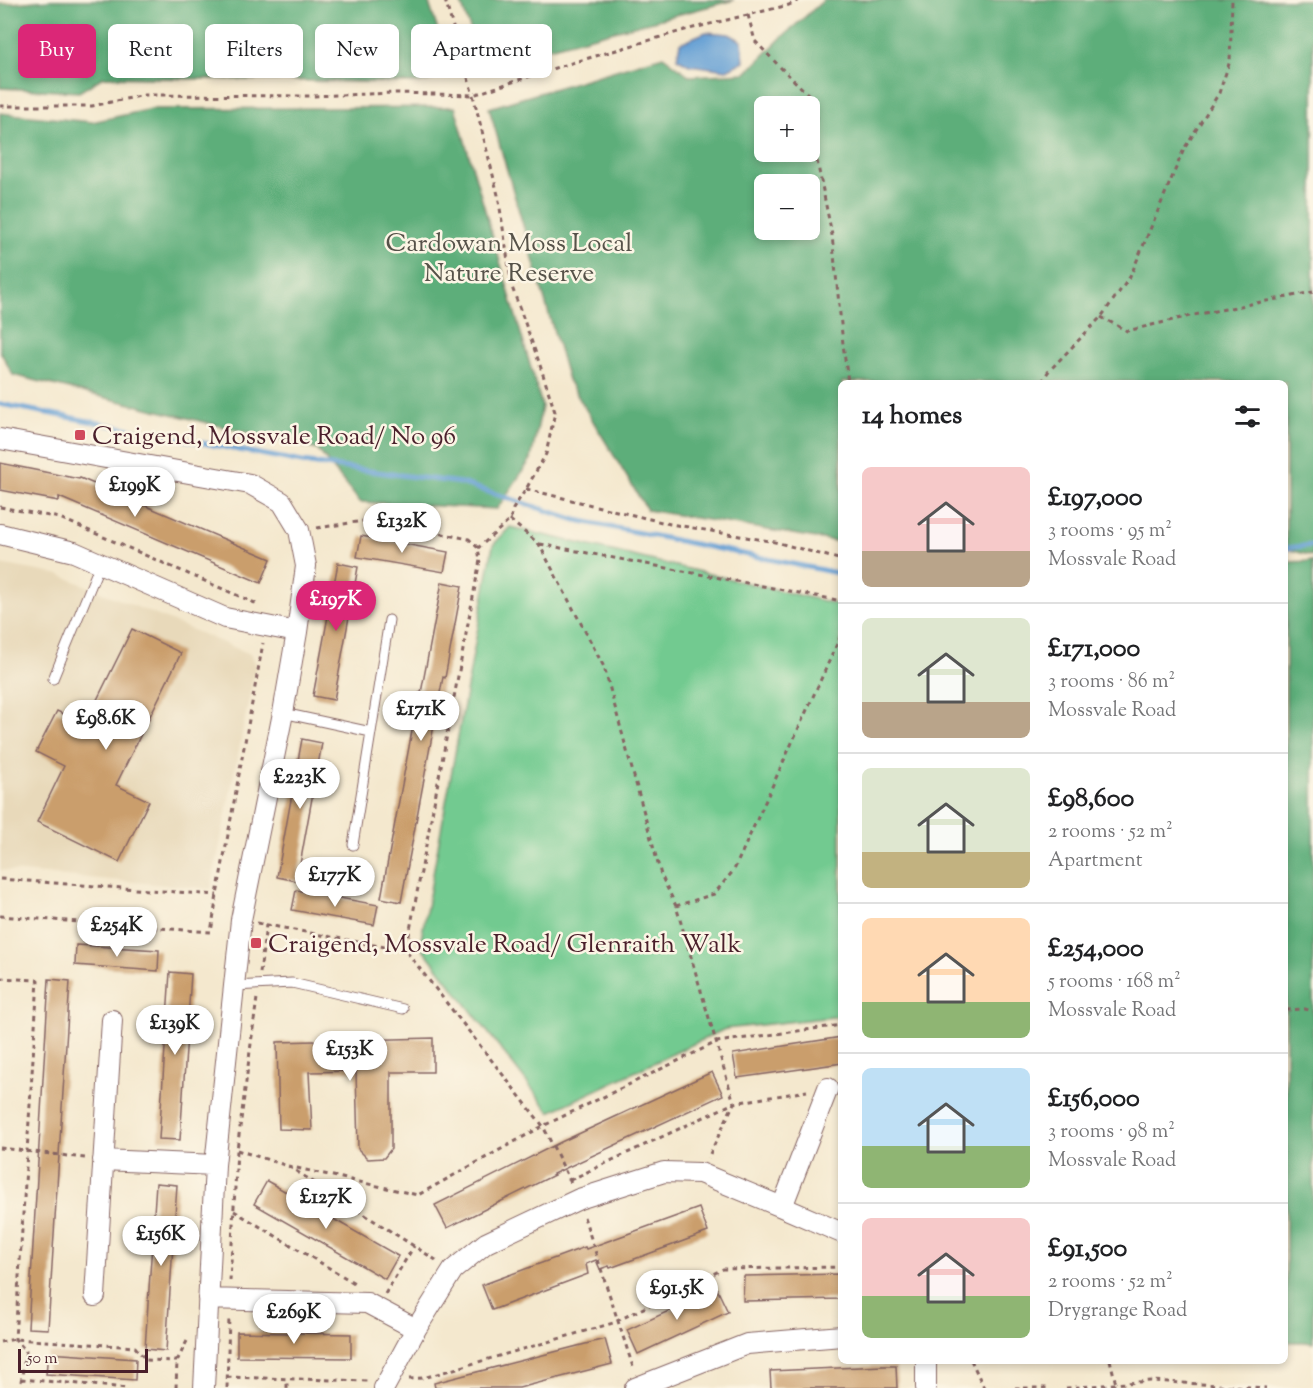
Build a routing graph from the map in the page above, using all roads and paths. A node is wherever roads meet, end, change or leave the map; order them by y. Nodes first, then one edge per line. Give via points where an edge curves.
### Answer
1 (445, 0) edge
2 (800, 0) edge
3 (1232, 0) edge
4 (748, 15) junction
5 (473, 95) junction
6 (0, 106) edge
7 (1313, 292) edge
8 (1101, 317) junction
9 (848, 380) edge
10 (1043, 380) edge
11 (0, 439) edge
12 (526, 489) junction
13 (0, 507) edge
14 (510, 520) junction
15 (299, 530) junction
16 (0, 534) edge
17 (539, 544) junction
18 (478, 548) junction
19 (838, 559) edge
20 (100, 564) junction
21 (838, 600) edge
22 (389, 620) dead end
23 (266, 626) junction
24 (297, 632) junction
25 (838, 642) edge
26 (53, 679) dead end
27 (283, 712) junction
28 (371, 732) junction
29 (353, 845) dead end
30 (0, 879) edge
31 (217, 895) junction
32 (676, 906) junction
33 (214, 915) junction
34 (0, 916) edge
35 (241, 920) junction
36 (266, 925) junction
37 (406, 951) junction
38 (0, 978) edge
39 (259, 985) junction
40 (234, 986) junction
41 (403, 1009) dead end
42 (1288, 1010) edge
43 (1313, 1011) edge
44 (112, 1020) dead end
45 (838, 1026) edge
46 (717, 1042) junction
47 (828, 1088) joint
48 (734, 1103) junction
49 (543, 1126) junction
50 (0, 1148) edge
51 (27, 1150) junction
52 (237, 1150) junction
53 (103, 1160) junction
54 (215, 1165) junction
55 (288, 1166) junction
56 (700, 1173) junction
57 (570, 1180) junction
58 (579, 1199) junction
59 (782, 1206) junction
60 (234, 1211) junction
61 (838, 1231) edge
62 (414, 1246) junction
63 (838, 1267) edge
64 (453, 1270) junction
65 (362, 1287) dead end
66 (95, 1296) dead end
67 (208, 1299) junction
68 (382, 1299) dead end
69 (229, 1300) junction
70 (618, 1321) junction
71 (416, 1329) junction
72 (838, 1336) edge
73 (15, 1339) junction
74 (0, 1342) edge
75 (177, 1361) dead end
76 (926, 1364) edge
77 (973, 1364) edge
78 (1111, 1364) edge
79 (227, 1377) junction
80 (21, 1379) junction
81 (287, 1379) junction
82 (1116, 1384) junction
83 (386, 1385) edge
84 (637, 1387) edge
85 (20, 1388) edge
86 (128, 1388) edge
87 (204, 1388) edge
88 (227, 1388) edge
89 (286, 1388) edge
90 (926, 1388) edge
91 (984, 1388) edge
92 (1015, 1388) edge
93 (1050, 1388) edge
94 (1066, 1388) edge
95 (1266, 1388) edge

1 - 5 path
2 - 4 path
3 - 8 path via 1230,62 1219,93 1184,149 1130,277
4 - 5 path via 685,30
4 - 9 path via 755,42 810,96 817,117 815,151 832,235
5 - 6 path via 145,95 92,106
5 - 12 path via 498,195 512,287 555,412 546,454
7 - 8 path via 1127,332
8 - 10 path
11 - 15 street via 250,484 282,502
12 - 14 path
12 - 19 path
13 - 23 path via 60,518 255,603
14 - 17 path
14 - 18 path
15 - 18 path via 370,520 469,540
15 - 24 street via 306,566
16 - 20 street via 74,552
17 - 21 path
17 - 32 path via 604,667 661,875
18 - 37 path via 480,560
20 - 23 street via 225,618
20 - 26 lane
22 - 28 lane
23 - 24 street
23 - 31 path
24 - 27 street
25 - 32 path via 734,870 714,894
27 - 28 lane
27 - 35 street
28 - 29 lane
30 - 31 path
31 - 33 path
32 - 46 path
33 - 34 path via 211,932
33 - 35 path
35 - 36 path
35 - 40 street
36 - 37 path
36 - 39 path
37 - 49 path
38 - 51 path via 38,980
39 - 40 lane
39 - 41 lane via 292,982
39 - 52 path
40 - 54 street
42 - 43 path
44 - 53 street
45 - 46 path
46 - 48 path
46 - 49 path
47 - 48 path
47 - 59 street
48 - 56 path
48 - 57 path
49 - 55 path via 418,1195
49 - 57 path
50 - 51 path
51 - 53 path
51 - 73 path
52 - 55 path
52 - 60 path
53 - 54 street
53 - 66 street
54 - 67 street
55 - 62 path
56 - 58 street via 664,1172
56 - 59 street
57 - 58 path
58 - 64 street via 486,1243
58 - 70 path
59 - 61 street
60 - 65 path
60 - 69 path
62 - 64 path
62 - 68 path
63 - 70 path via 723,1269
64 - 71 street
67 - 69 street
67 - 87 street
69 - 71 street via 367,1303
69 - 79 path
70 - 83 path via 423,1378
70 - 84 path
71 - 83 street
72 - 84 street via 747,1344
73 - 74 path
73 - 75 path via 135,1347 146,1360
73 - 80 path via 26,1352
76 - 90 street
77 - 91 path
78 - 82 path
79 - 81 path
79 - 88 path
80 - 85 path
80 - 86 path
81 - 83 path
81 - 89 path
82 - 94 path
82 - 95 path via 1151,1381
92 - 93 path

